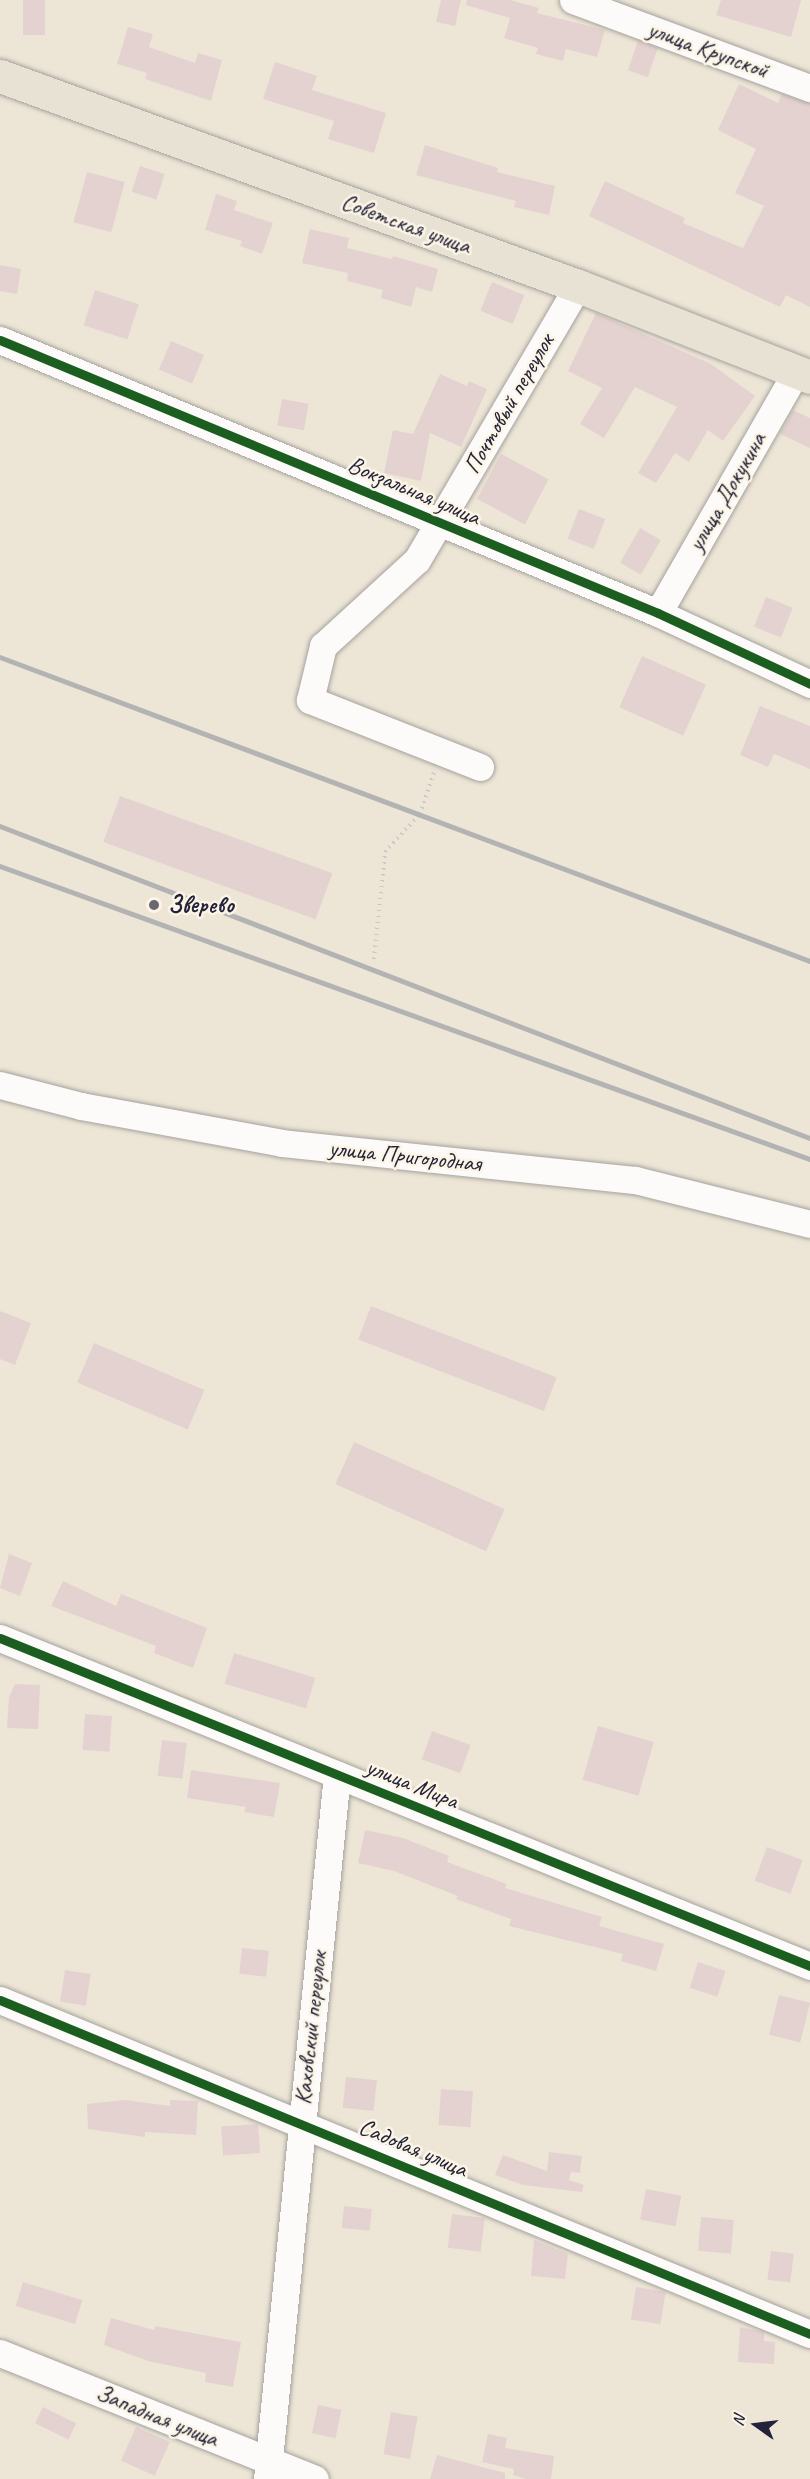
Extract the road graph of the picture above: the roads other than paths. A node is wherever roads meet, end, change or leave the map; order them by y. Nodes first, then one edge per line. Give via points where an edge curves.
1 (573, 0) edge
2 (0, 76) edge
3 (810, 88) edge
4 (578, 286) junction
5 (0, 340) edge
6 (803, 374) edge
7 (440, 522) junction
8 (658, 613) junction
9 (810, 684) edge
10 (480, 767) dead end
11 (0, 1085) edge
12 (810, 1224) edge
13 (0, 1638) edge
14 (336, 1774) junction
15 (810, 1966) edge
16 (0, 2000) edge
17 (302, 2123) junction
18 (810, 2334) edge
19 (0, 2353) edge
20 (268, 2470) edge
21 (315, 2479) edge

1 - 3 street, улица Крупской
2 - 4 main road, Советская улица
4 - 6 main road, Советская улица
4 - 7 street, Почтовый переулок
5 - 7 street, Вокзальная улица
6 - 8 street, улица Докукина
7 - 8 street, Вокзальная улица
7 - 10 street, Почтовый переулок via 417,560 323,646 310,700
8 - 9 street, Вокзальная улица
11 - 12 street, улица Пригородная via 81,1106 282,1143 635,1180
13 - 14 street, улица Мира
14 - 15 street, улица Мира
14 - 17 street, Каховский переулок
16 - 17 street, Садовая улица
17 - 18 street, Садовая улица
17 - 20 street, Каховский переулок
19 - 20 street, Западная улица
20 - 21 street, Западная улица

